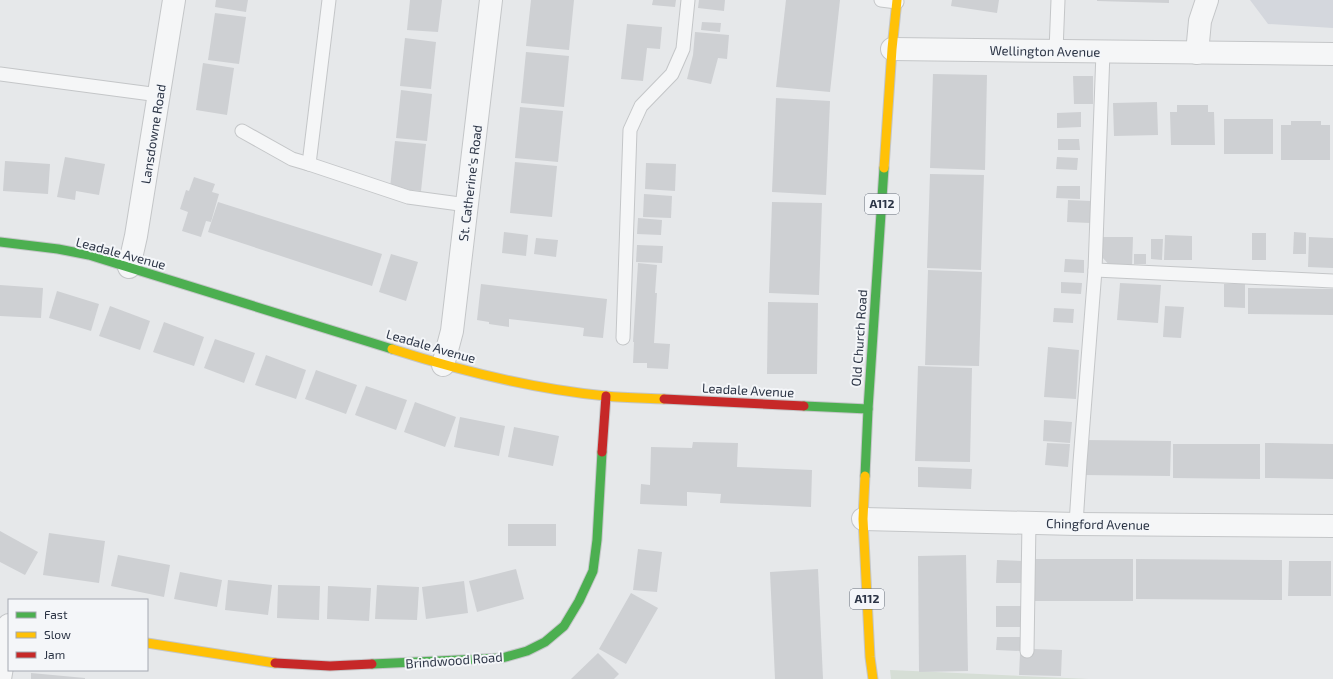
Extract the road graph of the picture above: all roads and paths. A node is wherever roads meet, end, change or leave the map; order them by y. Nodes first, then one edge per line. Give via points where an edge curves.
1 (174, 0) edge
2 (329, 0) edge
3 (492, 0) edge
4 (688, 0) edge
5 (881, 0) edge
6 (1058, 0) edge
7 (1207, 0) edge
8 (897, 1) edge
9 (892, 49) junction
10 (1056, 51) junction
11 (1103, 52) junction
12 (1197, 53) junction
13 (1333, 54) edge
14 (0, 74) edge
15 (159, 95) junction
16 (242, 131) dead end
17 (310, 164) junction
18 (467, 205) junction
19 (0, 242) edge
20 (129, 267) junction
21 (1095, 270) junction
22 (1333, 282) edge
23 (623, 338) dead end
24 (443, 365) junction
25 (606, 396) junction
26 (868, 409) junction
27 (863, 520) junction
28 (1029, 522) junction
29 (1076, 524) junction
30 (1333, 526) edge
31 (8, 631) edge
32 (148, 643) edge
33 (1027, 651) dead end
34 (330, 672) edge
35 (0, 679) edge
36 (873, 679) edge

1 - 15 street, Lansdowne Road
2 - 17 lane
3 - 18 street, St. Catherine's Road
4 - 23 lane via 683,49 672,74 641,106 630,130
5 - 8 lane
6 - 10 lane
7 - 12 street via 1200,21
8 - 9 street, Old Church Road / A112
9 - 10 street, Wellington Avenue
9 - 26 street, Old Church Road / A112
10 - 11 street, Wellington Avenue
11 - 12 street, Wellington Avenue
11 - 21 lane
12 - 13 street, Wellington Avenue
14 - 15 lane
15 - 20 street, Lansdowne Road
16 - 17 lane via 292,159
17 - 18 lane via 408,197
18 - 24 street, St. Catherine's Road via 452,331
19 - 20 street, Leadale Avenue via 89,255
20 - 24 street, Leadale Avenue
21 - 22 lane
21 - 29 lane
24 - 25 street, Leadale Avenue via 538,386
25 - 26 street, Leadale Avenue
25 - 34 street, Brindwood Road via 593,571 564,626 546,642 502,658
26 - 27 street, Old Church Road / A112
27 - 28 street, Chingford Avenue
27 - 36 street, Old Church Road / A112
28 - 29 street, Chingford Avenue
28 - 33 lane
29 - 30 street, Chingford Avenue
31 - 35 street
32 - 34 street, Brindwood Road

